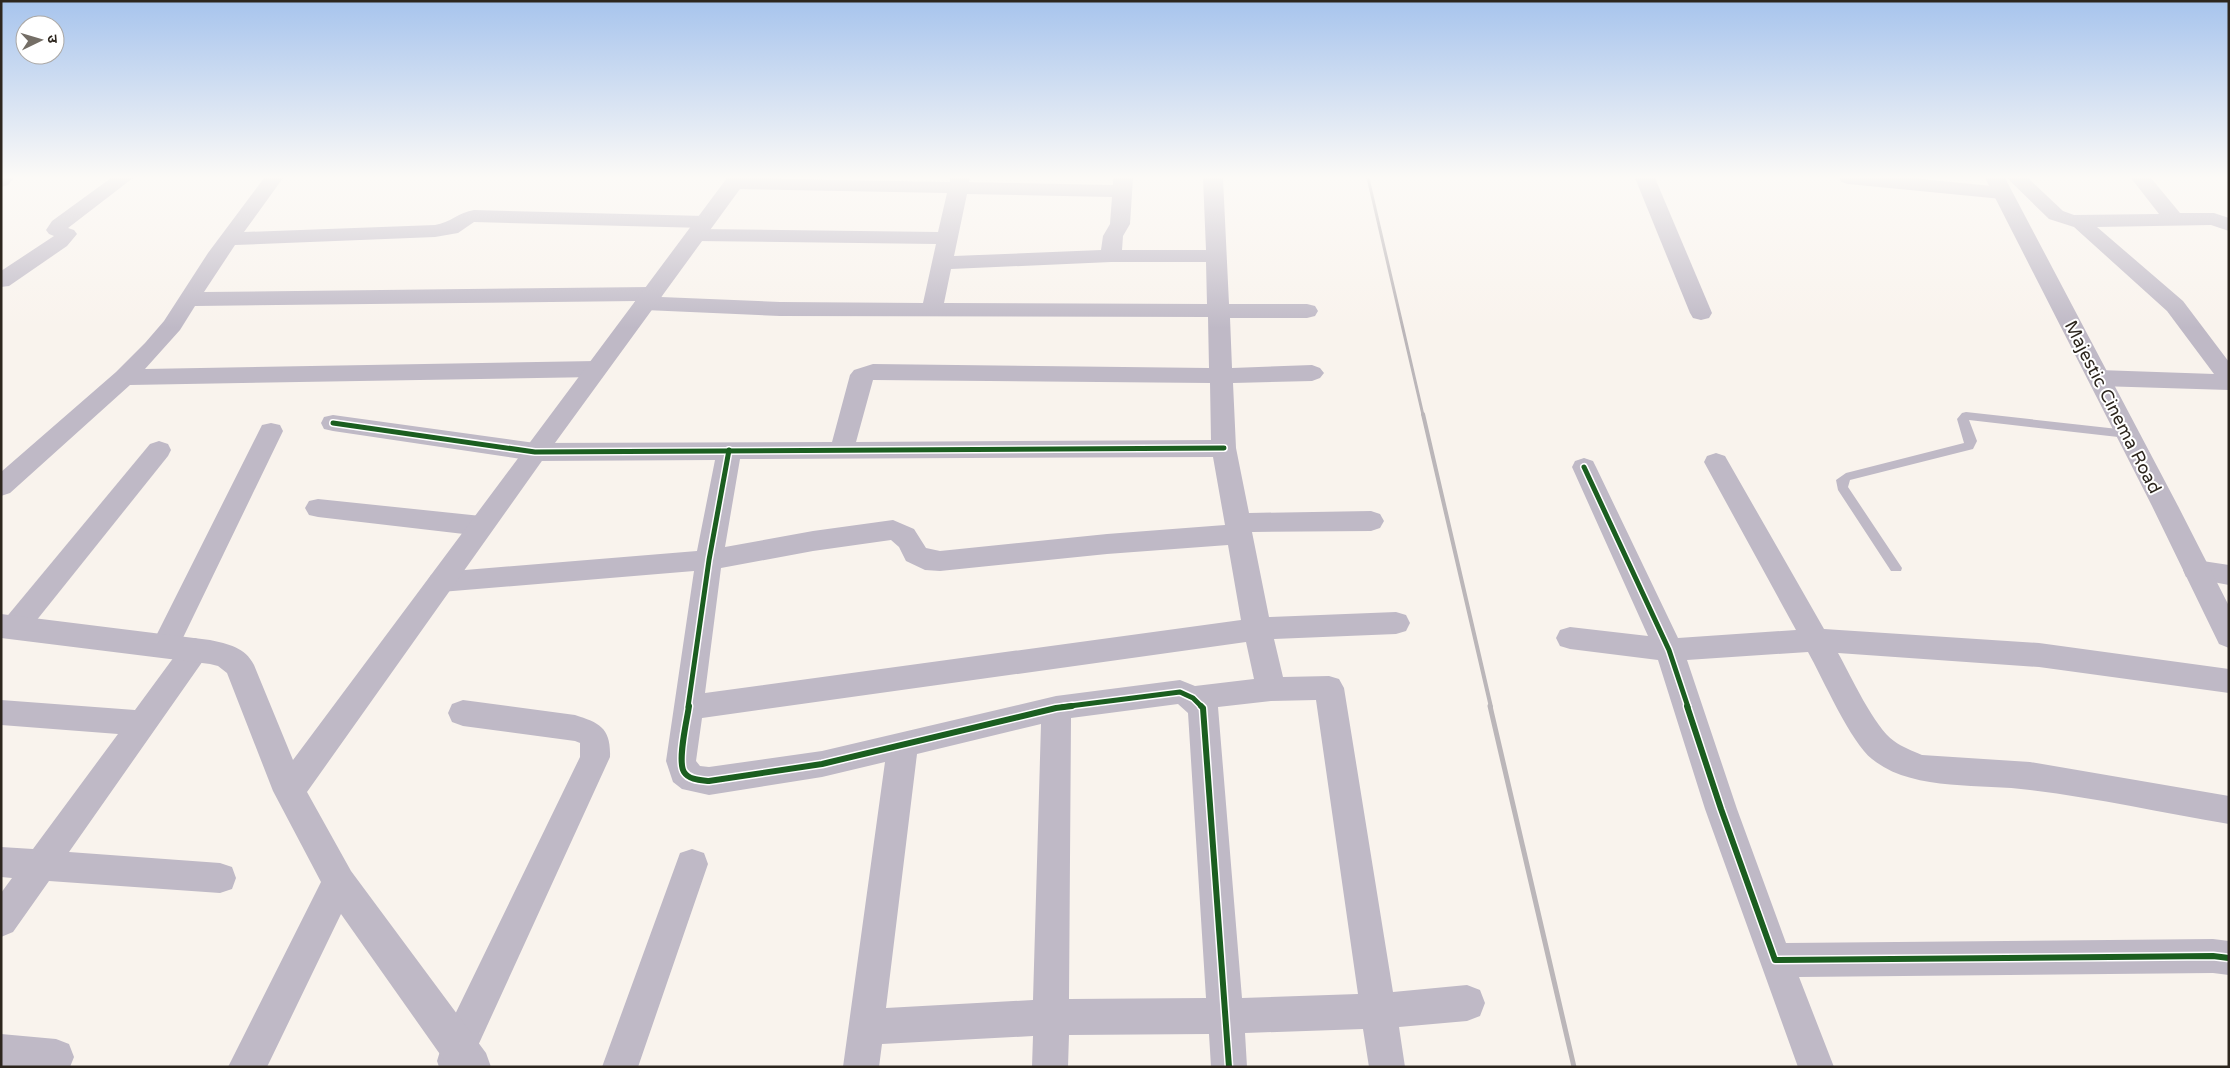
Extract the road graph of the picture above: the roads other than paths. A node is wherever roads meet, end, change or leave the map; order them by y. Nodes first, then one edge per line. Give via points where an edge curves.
1 (57, 228) edge
2 (236, 228) edge
3 (453, 228) edge
4 (680, 228) edge
5 (949, 228) edge
6 (1118, 228) edge
7 (1215, 228) edge
8 (1666, 228) edge
9 (2026, 228) edge
10 (2087, 228) edge
11 (700, 229) junction
12 (947, 238) junction
13 (228, 239) junction
14 (1111, 256) junction
15 (1217, 256) junction
16 (942, 263) junction
17 (1, 281) edge
18 (189, 299) junction
19 (649, 299) junction
20 (932, 310) junction
21 (1307, 311) dead end
22 (1218, 312) junction
23 (1701, 313) dead end
24 (596, 369) junction
25 (1312, 373) dead end
26 (1220, 376) junction
27 (124, 377) junction
28 (2099, 378) junction
29 (2229, 378) edge
30 (2229, 382) edge
31 (333, 423) dead end
32 (271, 431) dead end
33 (2127, 434) junction
34 (1224, 448) junction
35 (159, 450) dead end
36 (729, 450) junction
37 (842, 450) junction
38 (535, 452) junction
39 (1716, 462) dead end
40 (1584, 467) dead end
41 (1, 487) edge
42 (318, 508) dead end
43 (1371, 521) dead end
44 (481, 526) junction
45 (1239, 529) junction
46 (709, 560) junction
47 (1896, 568) dead end
48 (2196, 570) junction
49 (2229, 575) edge
50 (441, 582) junction
51 (1396, 623) dead end
52 (7, 627) edge
53 (1257, 629) junction
54 (2229, 636) edge
55 (1570, 638) dead end
56 (1816, 640) junction
57 (180, 648) junction
58 (1669, 650) junction
59 (2229, 681) edge
60 (1271, 689) junction
61 (1193, 698) junction
62 (688, 708) junction
63 (1056, 708) junction
64 (1, 712) edge
65 (464, 713) dead end
66 (143, 723) junction
67 (903, 745) junction
68 (289, 791) junction
69 (2229, 810) edge
70 (1, 862) edge
71 (692, 864) dead end
72 (42, 865) junction
73 (220, 878) dead end
74 (339, 882) junction
75 (1, 921) edge
76 (2229, 958) edge
77 (1775, 960) junction
78 (1467, 1003) dead end
79 (1378, 1011) junction
80 (1225, 1016) junction
81 (1051, 1017) junction
82 (865, 1027) junction
83 (1, 1052) edge
84 (56, 1057) dead end
85 (461, 1060) edge
86 (247, 1067) edge
87 (620, 1067) edge
88 (860, 1067) edge
89 (1050, 1067) edge
90 (1230, 1067) edge
91 (1387, 1067) edge
92 (1816, 1067) edge

1 - 17 street via 56,230 67,234 65,238
2 - 13 street
3 - 13 street via 435,232
4 - 11 street
5 - 12 street
6 - 14 street via 1113,236
7 - 15 street
8 - 23 street
9 - 28 street, Majestic Cinema Road
10 - 29 street via 2175,306
11 - 12 street
11 - 19 street
12 - 16 street
13 - 18 street
14 - 15 street
14 - 16 street
15 - 22 street
16 - 20 street
18 - 19 street
18 - 27 street via 172,325
19 - 20 street via 780,309
19 - 24 street
20 - 22 street
21 - 22 street
22 - 26 street
24 - 27 street
24 - 38 street
25 - 26 street
26 - 34 street
26 - 37 street via 867,373 860,380
27 - 41 street
28 - 30 street
28 - 33 street, Majestic Cinema Road
31 - 38 street
32 - 57 street
33 - 47 lane via 1966,416 1963,419 1971,441 1968,446 1846,477 1842,480 1842,487
33 - 48 street, Majestic Cinema Road
34 - 37 street
34 - 45 street
35 - 52 street
36 - 37 street
36 - 38 street
36 - 46 street
38 - 44 street
39 - 56 street
40 - 58 street
42 - 44 street
43 - 45 street
44 - 50 street
45 - 46 street via 940,562 925,560 915,554 910,540 893,530
45 - 53 street
46 - 50 street
46 - 62 street
48 - 49 street
48 - 54 street, Majestic Cinema Road
50 - 68 street
51 - 53 street
52 - 57 street
53 - 60 street
53 - 62 street
55 - 58 street
56 - 58 street
56 - 59 street via 2039,655
56 - 69 street via 1866,732 1882,750 1904,762 1922,768 2030,776
57 - 66 street
57 - 68 street via 227,656 239,665
58 - 77 street
60 - 61 street
60 - 79 street via 1329,688
61 - 63 street via 1180,692
61 - 80 street via 1203,708
62 - 67 street via 681,761 684,772 693,779 709,782 822,764
63 - 67 street
63 - 81 street
64 - 66 street
65 - 85 street via 575,728 590,732 596,741 595,757
66 - 72 street
67 - 82 street
68 - 74 street
70 - 72 street
71 - 87 street
72 - 73 street
72 - 75 street
74 - 85 street
74 - 86 street
76 - 77 street
77 - 92 street
78 - 79 street
79 - 80 street
79 - 91 street
80 - 81 street
80 - 90 street
81 - 82 street
81 - 89 street
82 - 88 street
83 - 84 street

